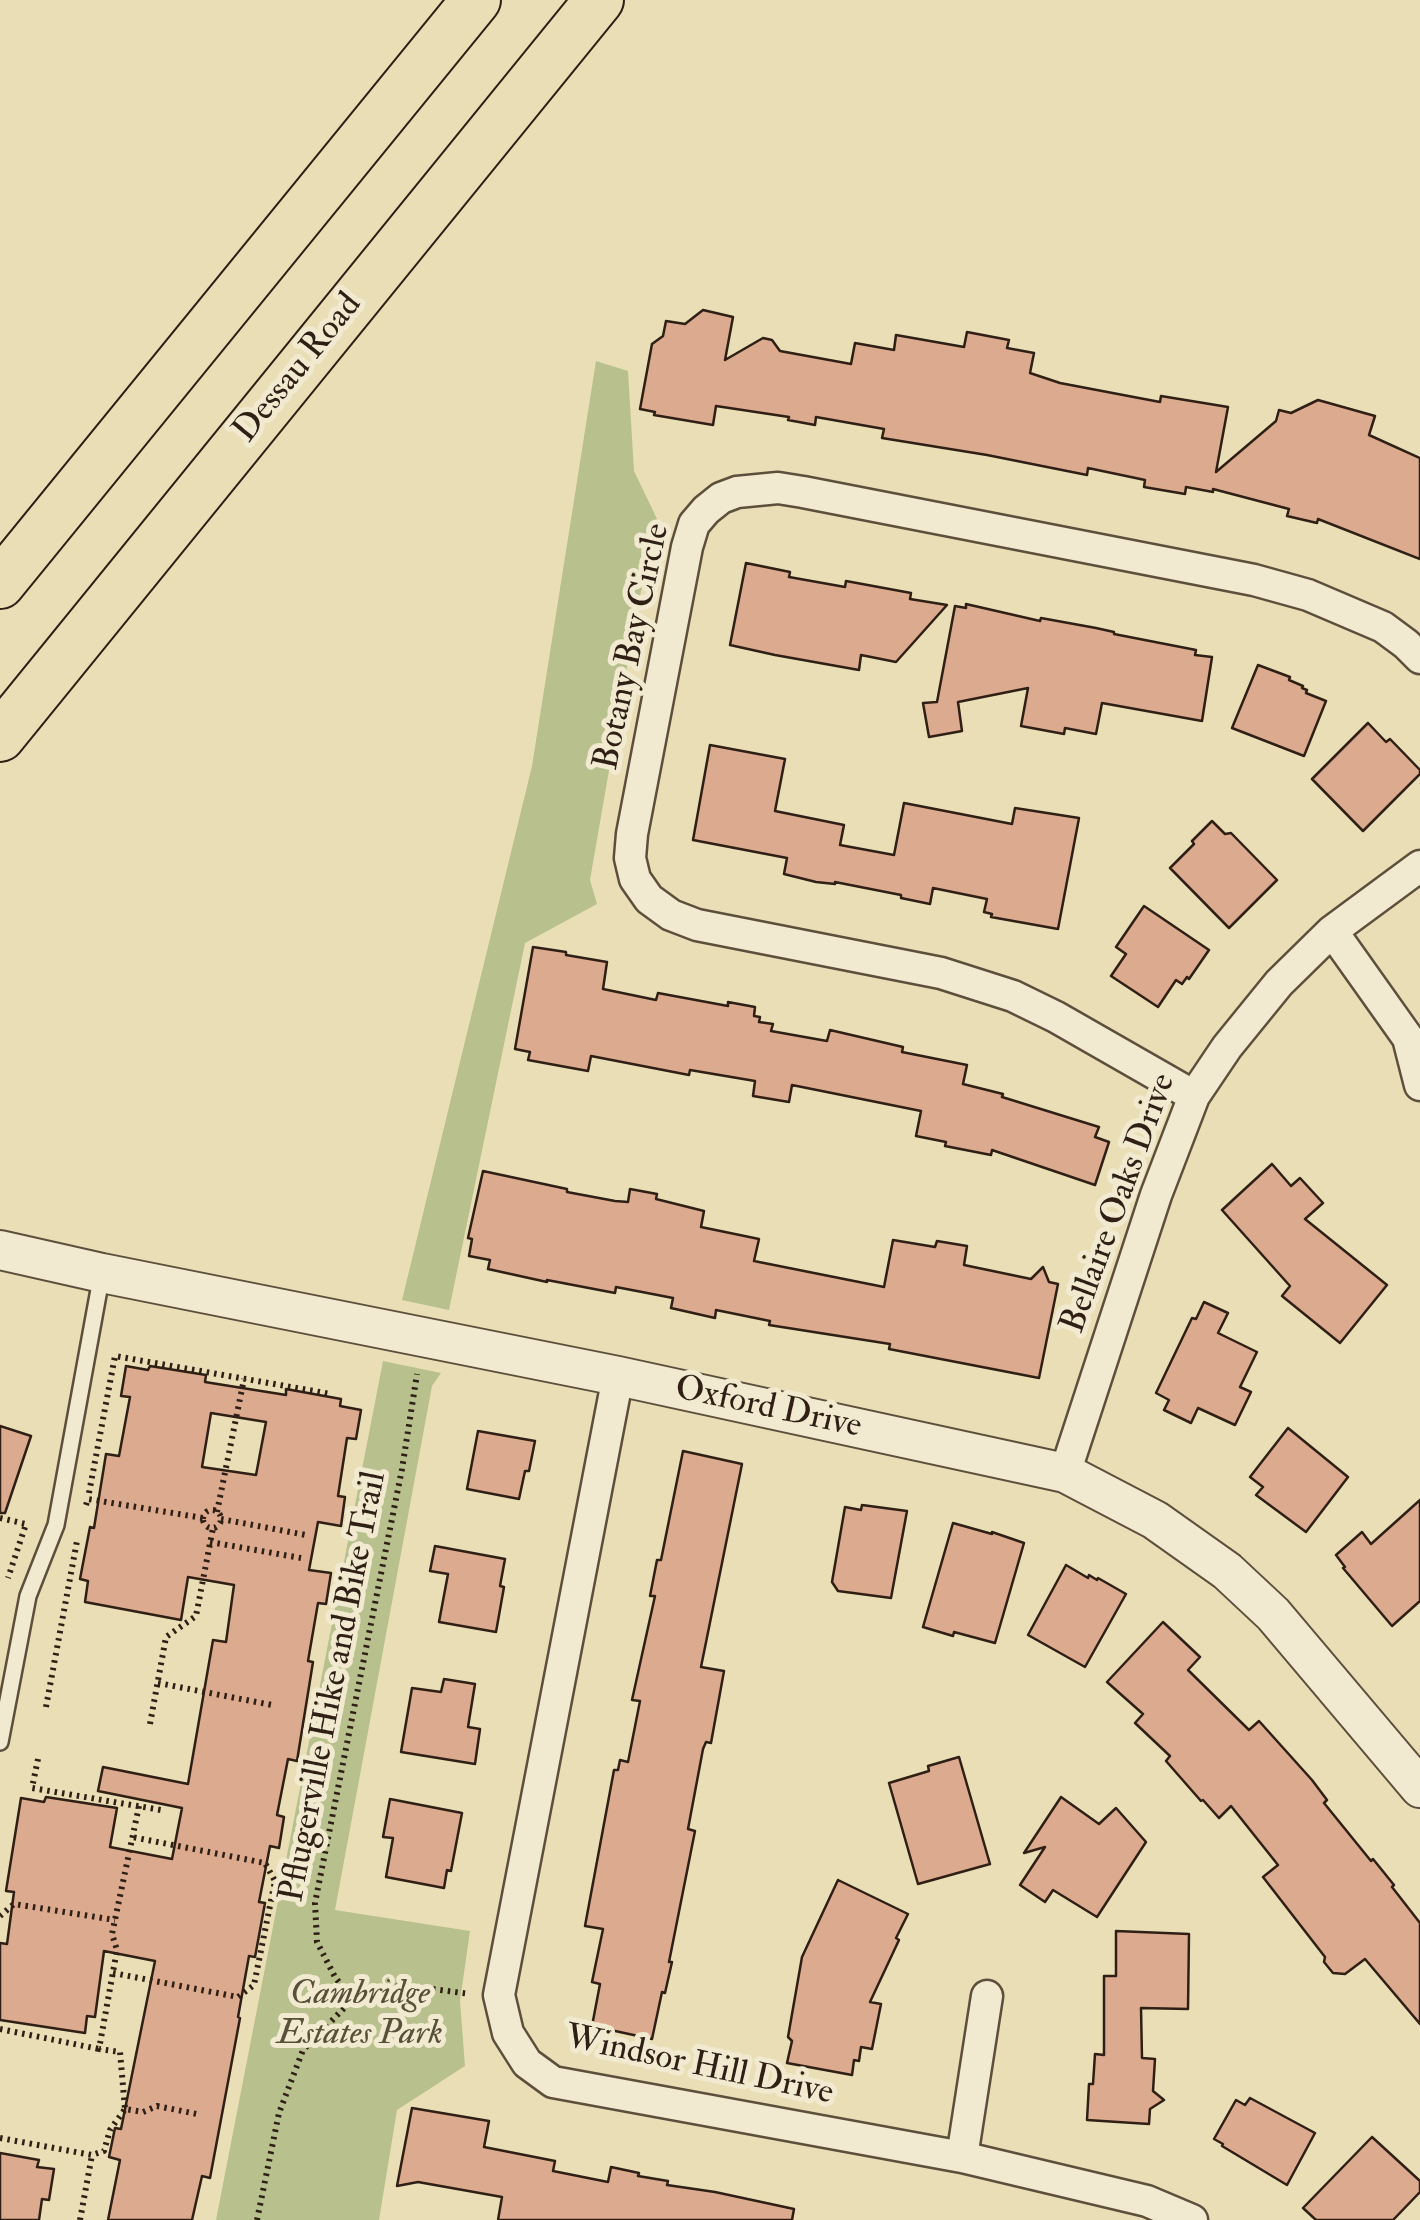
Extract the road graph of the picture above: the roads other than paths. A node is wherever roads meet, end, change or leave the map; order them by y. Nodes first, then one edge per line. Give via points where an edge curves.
1 (476, 0) edge
2 (599, 0) edge
3 (0, 584) edge
4 (1420, 658) edge
5 (0, 737) edge
6 (1420, 866) edge
7 (1332, 930) junction
8 (1420, 1086) edge
9 (1194, 1096) junction
10 (0, 1250) edge
11 (102, 1273) junction
12 (618, 1376) junction
13 (1065, 1473) junction
14 (0, 1742) edge
15 (1420, 1788) edge
16 (987, 1996) dead end
17 (962, 2157) junction
18 (1192, 2220) edge

1 - 3 main road
2 - 5 main road, Dessau Road
4 - 9 street, Botany Bay Circle via 1383,627 1254,580 803,492 737,492 694,524 632,834 635,879 649,898 697,925 941,973 1013,996
6 - 7 street, Bellaire Oaks Drive
7 - 8 street via 1408,1038
7 - 9 street, Bellaire Oaks Drive via 1279,983
9 - 13 street, Bellaire Oaks Drive
10 - 11 street, Oxford Drive
11 - 12 street, Oxford Drive
11 - 14 lane via 56,1525 28,1596
12 - 13 street, Oxford Drive
12 - 17 street, Windsor Hill Drive via 499,1996 508,2034 553,2082
13 - 15 street, Oxford Drive via 1156,1520 1226,1571 1274,1614
16 - 17 street
17 - 18 street, Windsor Hill Drive via 1147,2201

